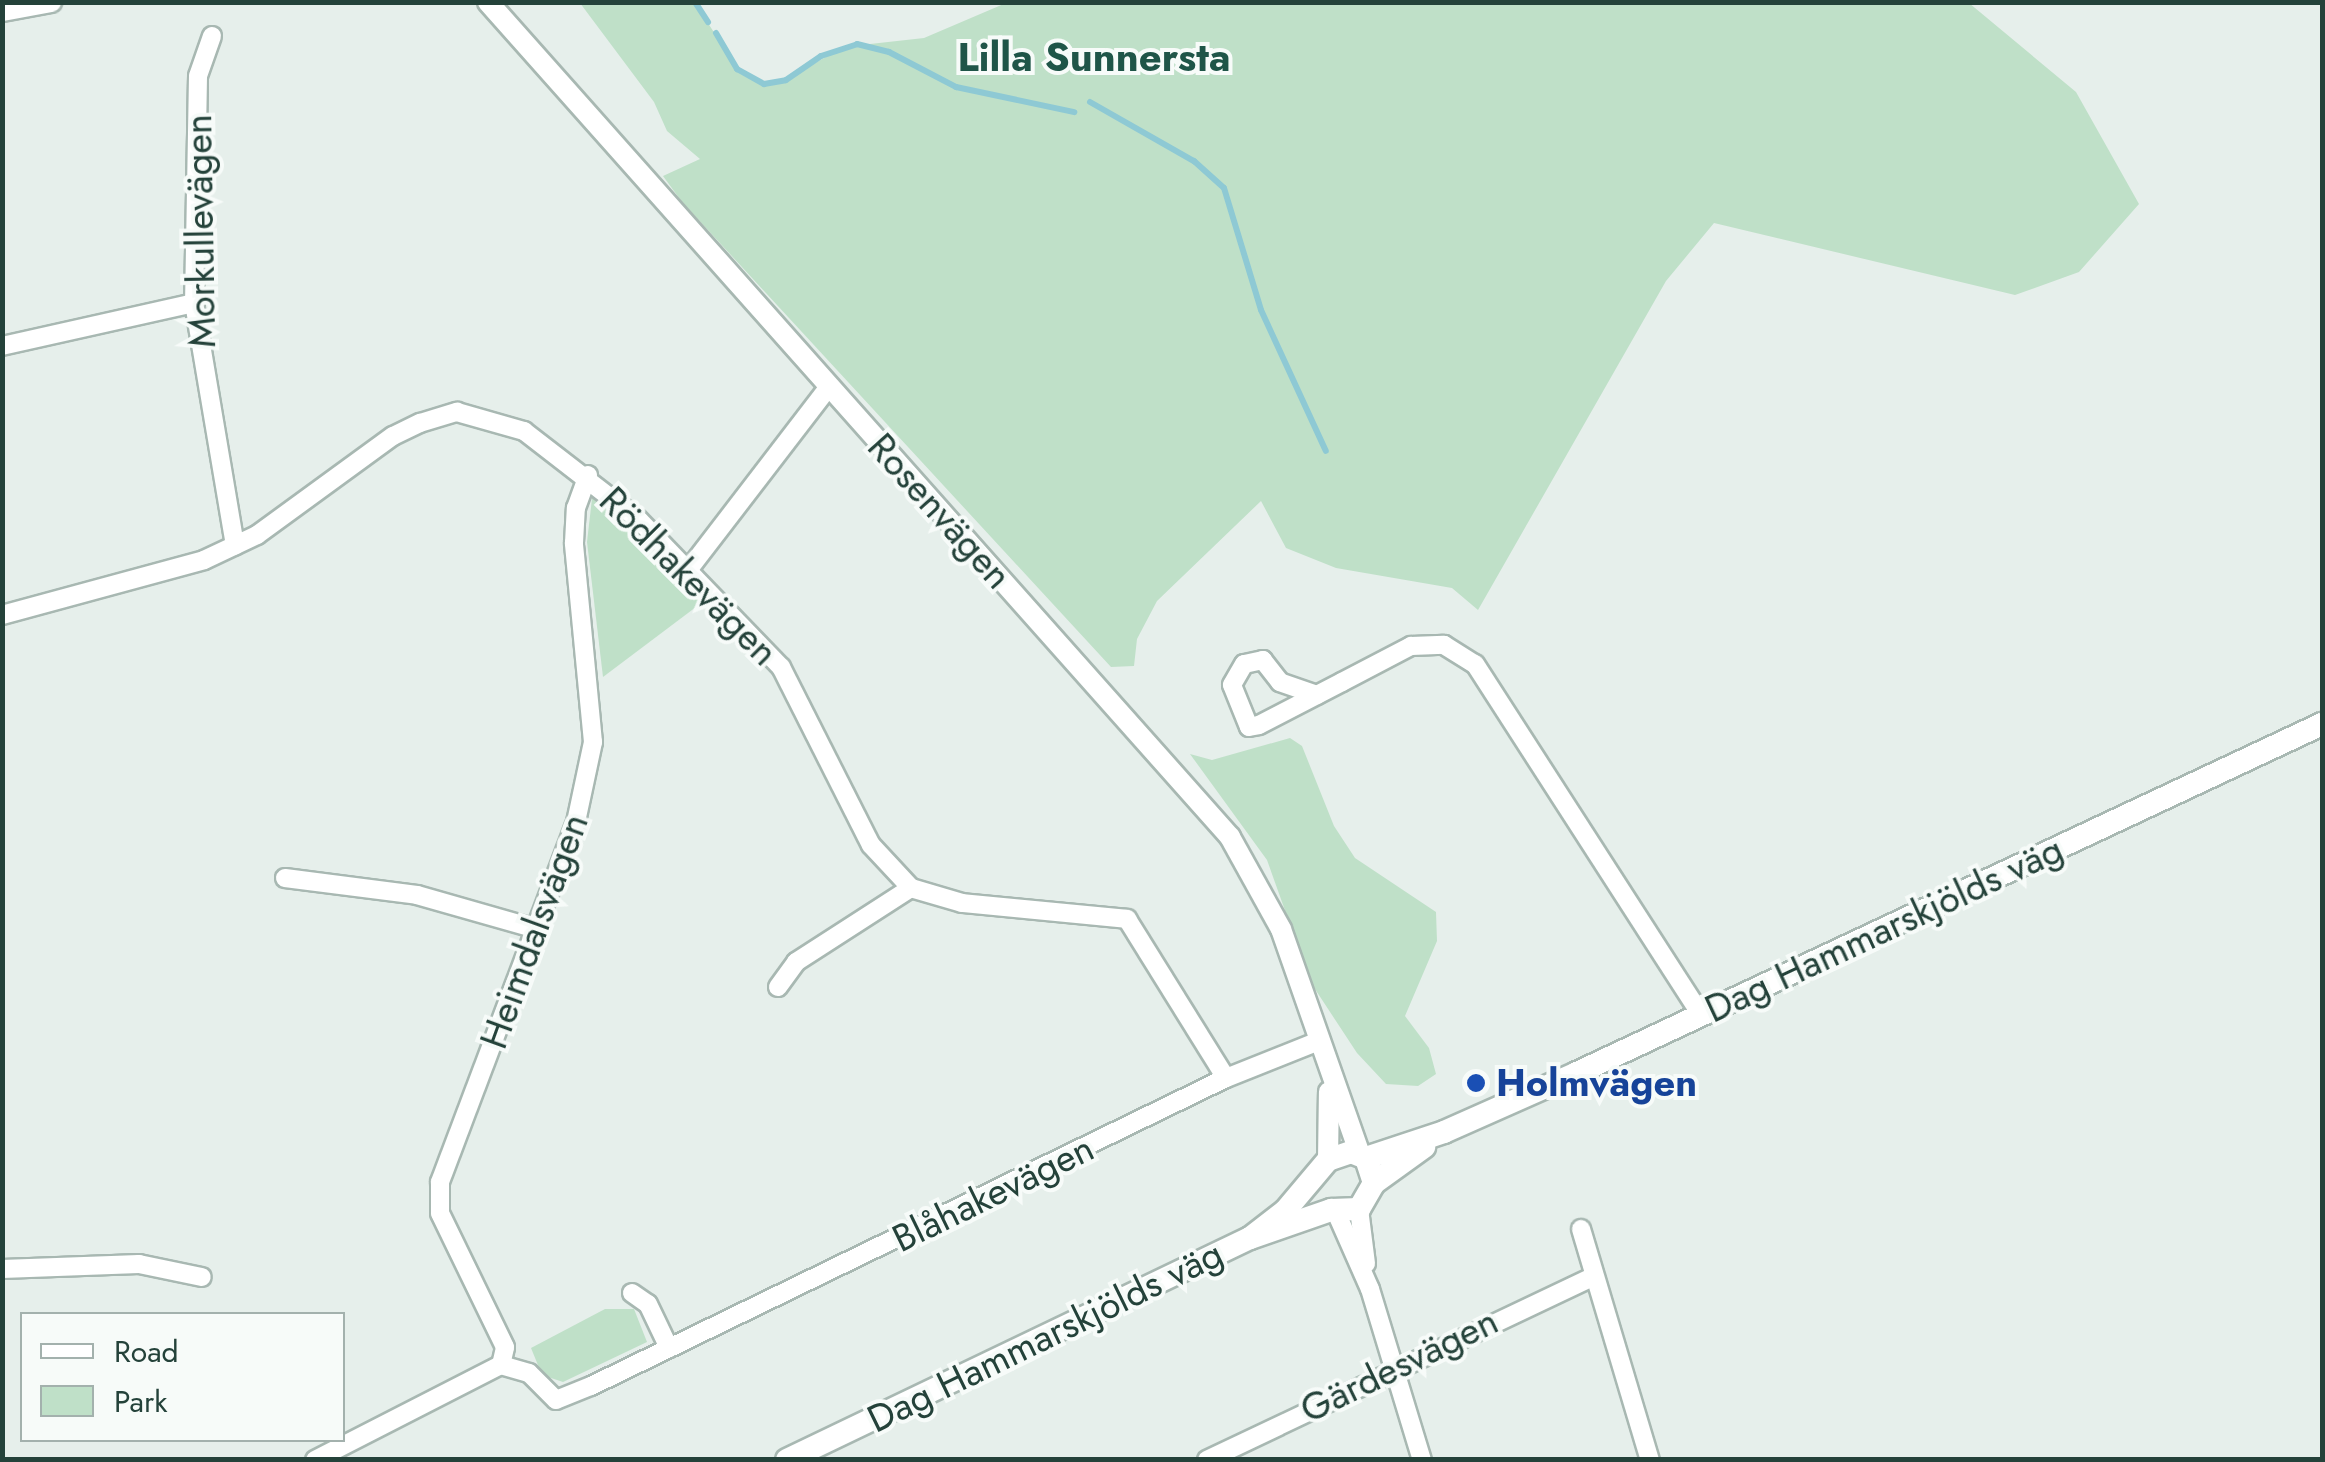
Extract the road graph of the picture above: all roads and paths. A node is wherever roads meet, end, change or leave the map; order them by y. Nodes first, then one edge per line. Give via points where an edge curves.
1 (51, 2) edge
2 (488, 2) edge
3 (2, 11) edge
4 (212, 36) dead end
5 (194, 303) junction
6 (2, 346) edge
7 (828, 388) junction
8 (588, 475) junction
9 (235, 546) junction
10 (690, 568) junction
11 (2, 615) edge
12 (1317, 695) junction
13 (2322, 724) edge
14 (284, 878) dead end
15 (911, 888) junction
16 (533, 928) junction
17 (778, 988) dead end
18 (1702, 1015) junction
19 (1322, 1050) junction
20 (1226, 1078) junction
21 (1444, 1132) junction
22 (1363, 1156) junction
23 (1323, 1169) junction
24 (1374, 1183) junction
25 (1342, 1210) junction
26 (1581, 1229) dead end
27 (1250, 1238) junction
28 (2, 1269) edge
29 (1593, 1277) junction
30 (202, 1278) dead end
31 (632, 1293) dead end
32 (669, 1348) junction
33 (501, 1364) junction
34 (1395, 1372) junction
35 (1211, 1459) edge
36 (315, 1460) edge
37 (786, 1460) edge
38 (1422, 1460) edge
39 (1650, 1460) edge

1 - 3 street
2 - 7 street, Rosenvägen
4 - 5 street, Morkullevägen via 198,76
5 - 6 street
5 - 9 street, Morkullevägen
7 - 10 street
7 - 19 street, Rosenvägen via 1230,837 1267,897
8 - 9 street, Rödhakevägen via 524,432 457,412 393,436
8 - 10 street, Rödhakevägen
8 - 16 street, Heimdalsvägen via 574,542 593,742 576,822
9 - 11 street, Rödhakevägen
10 - 15 street, Rödhakevägen via 780,666 871,845
12 - 12 street via 1280,682 1263,660 1244,664 1232,685 1249,727
12 - 18 street via 1430,642 1475,664
13 - 18 main road, Dag Hammarskjölds väg
14 - 16 street via 417,896
15 - 17 street via 796,962
15 - 20 street via 962,903 1128,920
16 - 33 street, Heimdalsvägen via 438,1196 448,1232 506,1347
18 - 21 main road, Dag Hammarskjölds väg
19 - 20 street, Blåhakevägen
19 - 22 street, Rosenvägen
19 - 23 street, Rosenvägen via 1333,1122
20 - 32 street, Blåhakevägen
21 - 22 main road, Dag Hammarskjölds väg
21 - 24 main road, Dag Hammarskjölds väg
22 - 23 main road, Dag Hammarskjölds väg
22 - 24 main road
23 - 25 main road via 1319,1194
23 - 27 main road, Dag Hammarskjölds väg
24 - 25 main road, Dag Hammarskjölds väg
25 - 27 main road, Dag Hammarskjölds väg
25 - 34 street
26 - 29 street
27 - 37 main road, Dag Hammarskjölds väg
28 - 30 street via 139,1264
29 - 34 street, Gärdesvägen
29 - 39 street
31 - 32 street via 648,1304
32 - 33 street, Blåhakevägen via 556,1400 529,1373
33 - 36 street
34 - 35 street, Gärdesvägen
34 - 38 street

